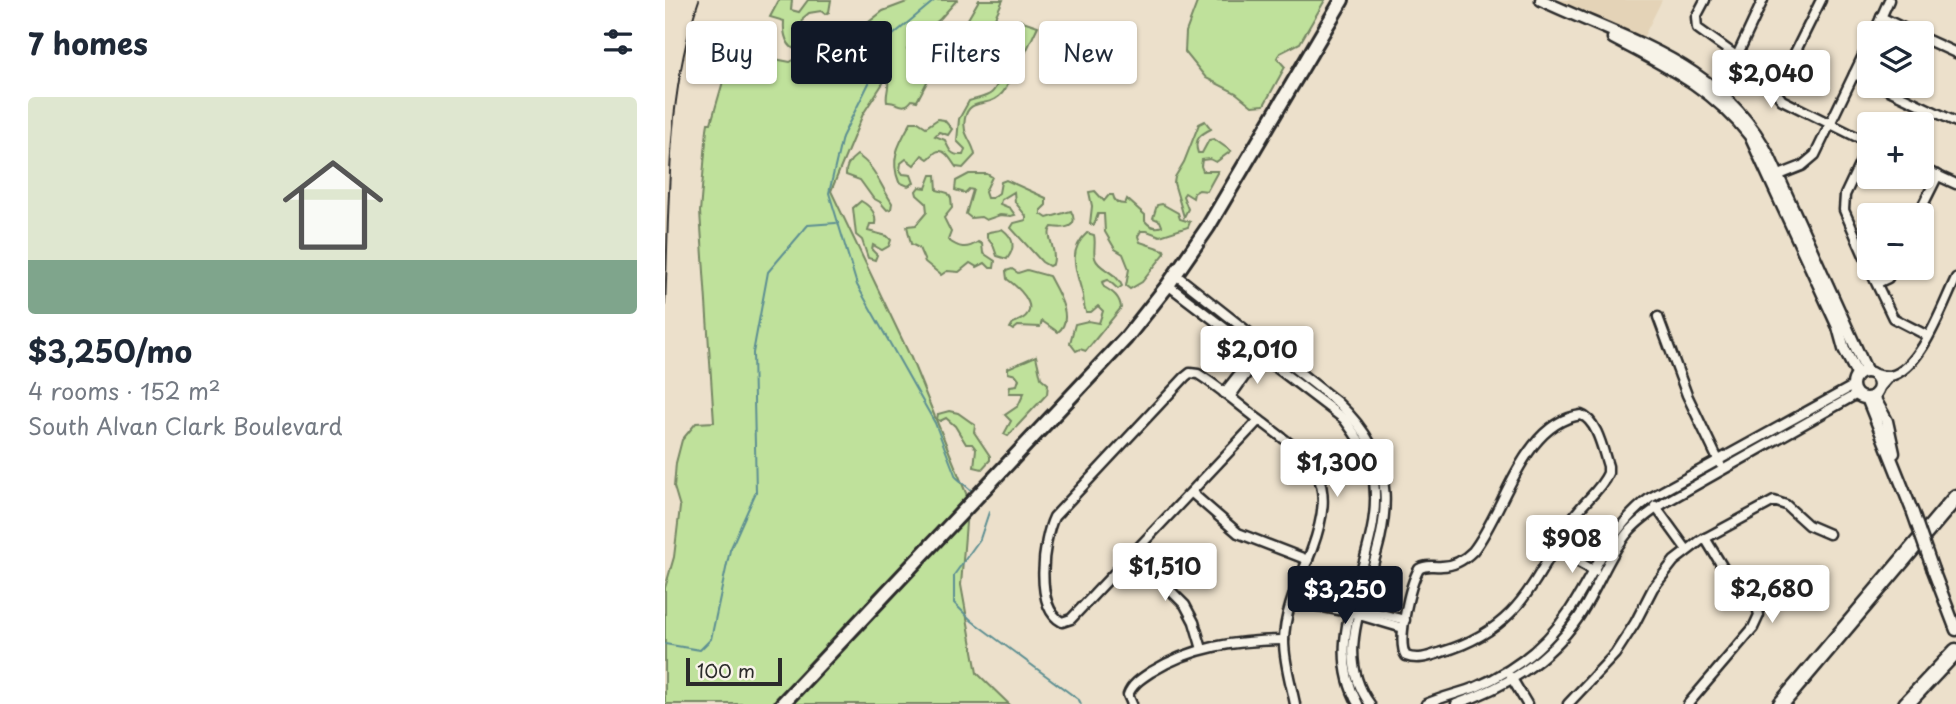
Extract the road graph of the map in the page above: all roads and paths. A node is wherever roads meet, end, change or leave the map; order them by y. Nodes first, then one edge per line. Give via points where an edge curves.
1 (1342, 0) edge
2 (1541, 0) edge
3 (1705, 0) edge
4 (1763, 0) edge
5 (1821, 0) edge
6 (1889, 0) edge
7 (1881, 17) junction
8 (1879, 21) edge
9 (1889, 21) edge
10 (1934, 43) edge
11 (1956, 53) edge
12 (1736, 58) junction
13 (1857, 68) edge
14 (1854, 74) junction
15 (1857, 75) edge
16 (1776, 91) junction
17 (1905, 98) edge
18 (1956, 122) edge
19 (1831, 124) junction
20 (1857, 138) edge
21 (1857, 170) edge
22 (1934, 173) edge
23 (1938, 175) junction
24 (1774, 176) junction
25 (1956, 184) edge
26 (1924, 203) edge
27 (1857, 240) edge
28 (1956, 278) edge
29 (1172, 280) junction
30 (1876, 280) edge
31 (1884, 280) edge
32 (1877, 283) junction
33 (1658, 317) dead end
34 (1928, 336) junction
35 (1267, 346) junction
36 (1259, 356) junction
37 (1866, 374) junction
38 (1890, 376) junction
39 (1866, 392) junction
40 (1227, 395) junction
41 (1259, 420) junction
42 (1718, 460) junction
43 (1723, 470) junction
44 (1192, 493) junction
45 (1956, 497) edge
46 (1650, 498) junction
47 (1657, 508) junction
48 (1829, 534) dead end
49 (1705, 538) junction
50 (1555, 549) junction
51 (1687, 550) junction
52 (1134, 554) junction
53 (1308, 560) junction
54 (1592, 570) junction
55 (1602, 575) junction
56 (1295, 596) junction
57 (1350, 609) junction
58 (1360, 612) junction
59 (1404, 624) junction
60 (1956, 630) edge
61 (1284, 640) junction
62 (1202, 649) junction
63 (1956, 651) edge
64 (1510, 675) junction
65 (782, 704) edge
66 (1132, 704) edge
67 (1295, 704) edge
68 (1358, 704) edge
69 (1370, 704) edge
70 (1426, 704) edge
71 (1456, 704) edge
72 (1527, 704) edge
73 (1568, 704) edge
74 (1688, 704) edge
75 (1781, 704) edge
76 (1906, 704) edge

1 - 29 main road
2 - 24 street via 1682,64 1718,89 1751,125
3 - 12 street via 1696,17 1697,28
4 - 12 street
5 - 16 street
6 - 7 street
7 - 8 street
7 - 9 street
10 - 11 street
12 - 16 street
13 - 14 street
14 - 15 street
14 - 19 street
16 - 19 street via 1782,100
17 - 18 street
19 - 20 street
19 - 24 street via 1808,162
21 - 27 street via 1845,195 1844,210
22 - 23 street
23 - 25 street
23 - 26 street
24 - 37 street
28 - 34 street
29 - 35 street
29 - 36 street
29 - 65 main road via 1102,363
30 - 32 street
31 - 32 street
32 - 34 street via 1893,318
33 - 42 street
34 - 38 street via 1911,364
35 - 36 street
35 - 58 street via 1353,417 1380,462 1385,521
36 - 40 street
36 - 57 street via 1344,419 1359,438 1372,471 1373,522
37 - 38 street
37 - 39 street
37 - 39 street via 1878,381
38 - 39 street
39 - 42 street
39 - 43 street
39 - 60 street, bridge
40 - 41 street
40 - 52 street via 1192,372 1054,517 1047,541 1044,591 1052,616 1065,622
41 - 44 street
41 - 53 street via 1302,452 1320,483 1322,518
42 - 43 street
42 - 46 street
43 - 47 street
44 - 52 street
44 - 53 street via 1244,536
45 - 75 highway
46 - 47 street
46 - 54 street via 1627,518
47 - 51 street
47 - 55 street via 1629,531
48 - 49 street via 1774,501
49 - 51 street
49 - 74 street via 1730,579 1758,606 1759,615
50 - 54 street
50 - 59 street via 1531,590 1499,624 1473,640 1418,659 1406,656 1401,645
50 - 59 street via 1573,517 1608,473 1591,423 1584,416 1557,425 1533,446 1469,555 1448,566 1422,567
51 - 73 street via 1660,579 1615,654
52 - 62 street via 1185,605
53 - 56 street
54 - 55 street
54 - 64 street via 1572,608
55 - 64 street via 1570,629 1534,666
56 - 57 street
56 - 61 street
57 - 58 street
57 - 68 street via 1345,664
58 - 59 street
58 - 69 street via 1353,655 1359,687
61 - 62 street
61 - 67 street
62 - 66 street via 1154,670 1133,685 1128,695
63 - 76 highway
64 - 70 street
64 - 71 street via 1487,693
64 - 72 street

